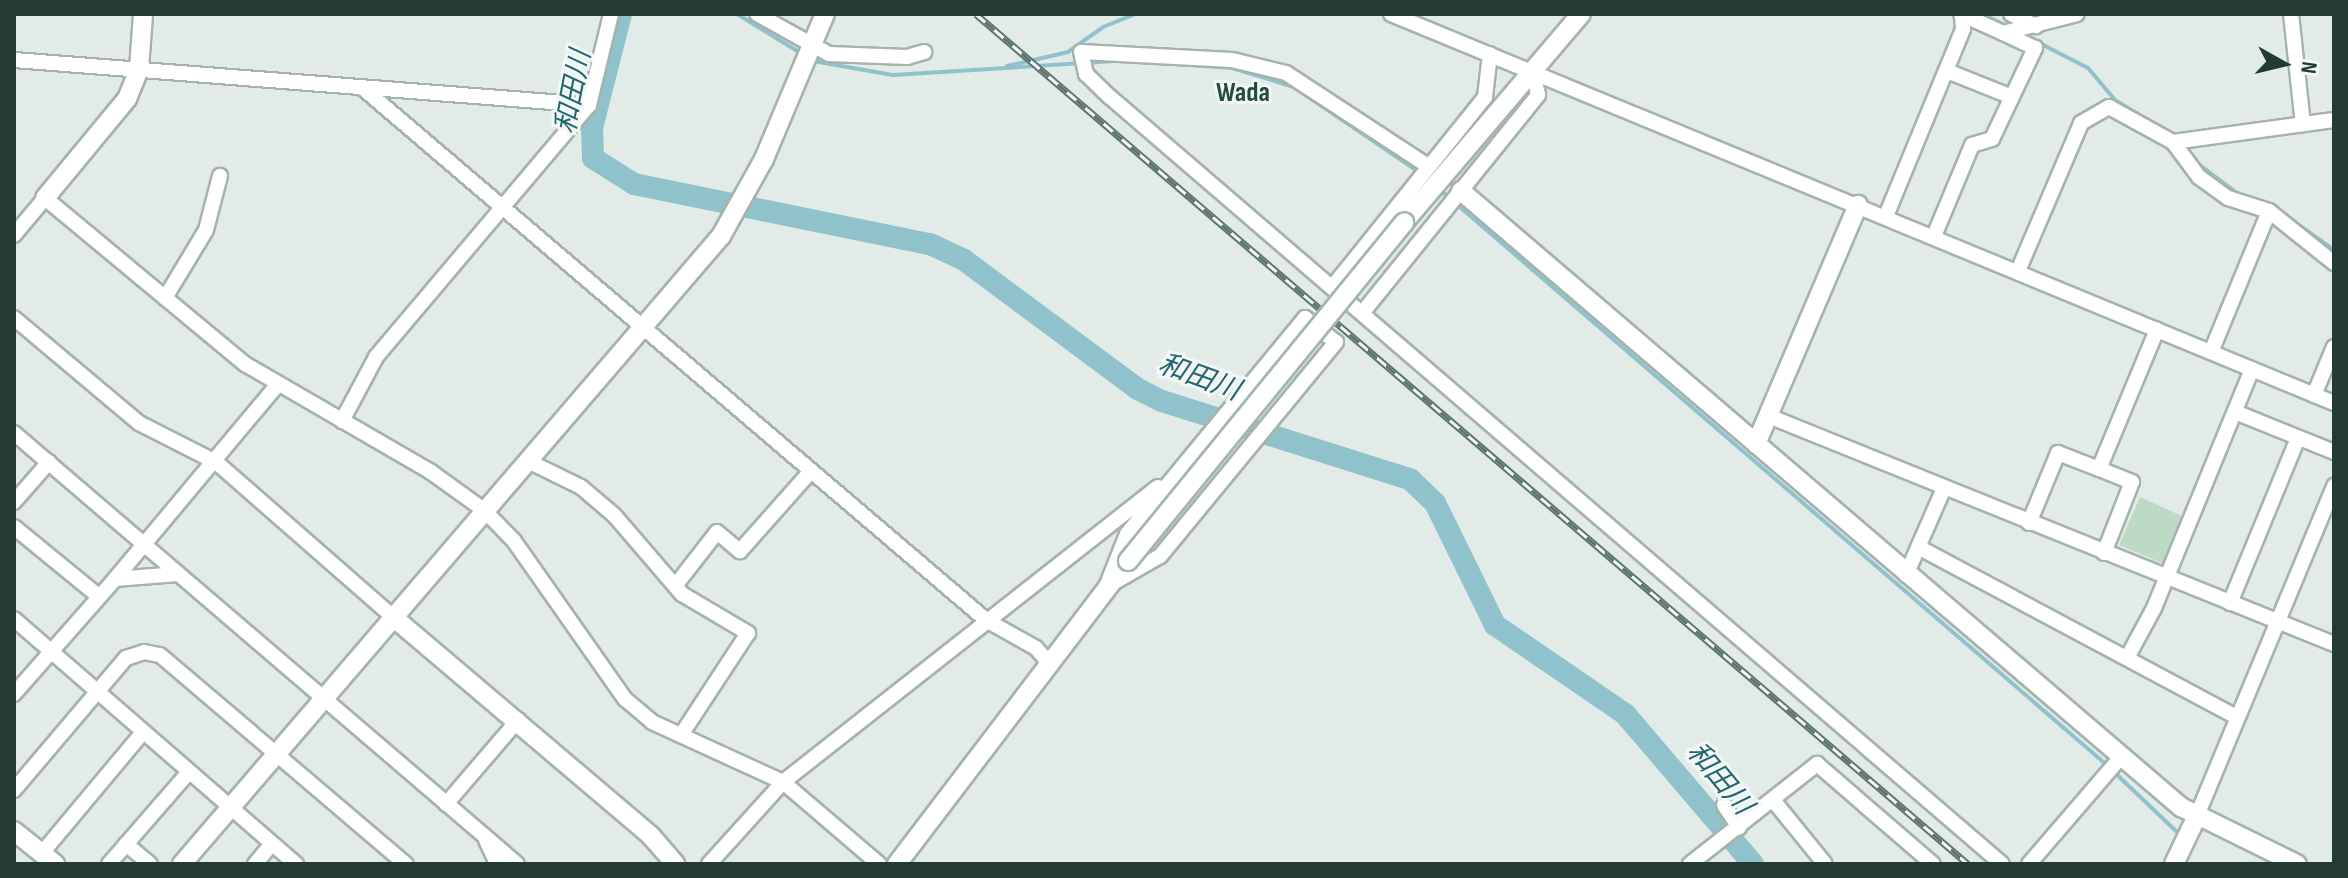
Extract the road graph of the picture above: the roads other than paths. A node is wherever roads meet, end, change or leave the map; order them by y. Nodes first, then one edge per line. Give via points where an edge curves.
1 (143, 14) edge
2 (611, 14) edge
3 (757, 14) edge
4 (825, 14) edge
5 (1391, 14) edge
6 (1581, 14) edge
7 (1962, 14) edge
8 (2011, 14) edge
9 (2077, 14) edge
10 (2291, 14) edge
11 (2019, 30) junction
12 (924, 52) dead end
13 (810, 53) junction
14 (1490, 54) junction
15 (14, 60) edge
16 (139, 69) junction
17 (1533, 71) junction
18 (1947, 71) junction
19 (365, 90) junction
20 (2012, 97) junction
21 (589, 105) junction
22 (2334, 120) edge
23 (2303, 124) junction
24 (2179, 141) junction
25 (1428, 167) junction
26 (220, 176) dead end
27 (1459, 192) junction
28 (45, 198) junction
29 (501, 203) junction
30 (1858, 205) junction
31 (2269, 211) junction
32 (1886, 216) junction
33 (1387, 218) junction
34 (14, 235) edge
35 (1934, 236) junction
36 (1418, 244) junction
37 (2334, 263) edge
38 (2018, 271) junction
39 (1334, 285) junction
40 (165, 298) junction
41 (1363, 312) junction
42 (14, 318) edge
43 (643, 328) junction
44 (2157, 330) junction
45 (2334, 347) edge
46 (2211, 352) junction
47 (2252, 369) junction
48 (278, 384) junction
49 (2314, 395) junction
50 (2334, 403) edge
51 (2235, 412) junction
52 (1771, 417) junction
53 (342, 421) junction
54 (14, 433) edge
55 (2298, 438) junction
56 (1756, 444) junction
57 (2334, 452) edge
58 (528, 461) junction
59 (49, 462) junction
60 (216, 462) junction
61 (2099, 469) junction
62 (811, 471) junction
63 (1177, 471) junction
64 (2334, 486) edge
65 (1944, 488) junction
66 (14, 502) edge
67 (485, 511) junction
68 (2327, 521) edge
69 (2029, 523) junction
70 (14, 527) edge
71 (143, 546) junction
72 (1920, 548) junction
73 (2104, 553) junction
74 (178, 574) junction
75 (1906, 575) junction
76 (2166, 578) junction
77 (115, 579) junction
78 (675, 586) junction
79 (1106, 587) junction
80 (97, 595) junction
81 (2230, 603) junction
82 (393, 617) junction
83 (14, 619) edge
84 (986, 620) junction
85 (2275, 620) junction
86 (2334, 644) edge
87 (52, 649) junction
88 (2127, 658) junction
89 (1048, 662) junction
90 (98, 691) junction
91 (14, 694) edge
92 (325, 699) junction
93 (2237, 717) junction
94 (518, 720) junction
95 (143, 732) junction
96 (681, 735) junction
97 (276, 754) junction
98 (2119, 760) junction
99 (189, 772) junction
100 (783, 782) junction
101 (14, 790) edge
102 (1773, 800) junction
103 (446, 804) junction
104 (1724, 805) dead end
105 (230, 809) junction
106 (2196, 818) junction
107 (1739, 827) junction
108 (14, 831) edge
109 (484, 836) junction
110 (126, 844) junction
111 (272, 844) junction
112 (48, 859) edge
113 (2037, 861) edge
114 (109, 864) edge
115 (150, 864) edge
116 (182, 864) edge
117 (255, 864) edge
118 (296, 864) edge
119 (406, 864) edge
120 (497, 864) edge
121 (517, 864) edge
122 (675, 864) edge
123 (709, 864) edge
124 (879, 864) edge
125 (897, 864) edge
126 (1691, 864) edge
127 (1825, 864) edge
128 (1933, 864) edge
129 (2002, 864) edge
130 (2174, 864) edge
131 (2297, 864) edge

1 - 16 street
2 - 21 street
3 - 13 street
4 - 13 street
5 - 14 street
6 - 17 street
7 - 11 street
7 - 18 street via 1963,29
8 - 11 street
9 - 11 street
10 - 23 street
11 - 20 street via 2035,48
12 - 13 street via 907,57
13 - 43 street via 729,222
14 - 17 street
14 - 25 street via 1485,97
15 - 16 street
16 - 19 street
16 - 28 street via 127,99
17 - 27 street via 1538,95
17 - 30 street
17 - 79 street, bridge
18 - 20 street
18 - 32 street
19 - 21 street
19 - 29 street
20 - 35 street via 1992,139 1972,145
21 - 29 street
22 - 23 street
23 - 24 street
24 - 31 street via 2199,177 2228,198
24 - 38 street via 2109,107 2081,123
25 - 33 street
25 - 39 street via 1286,73 1232,60 1081,52 1086,74
26 - 40 street via 206,230
27 - 36 street
27 - 56 street
28 - 34 street
28 - 40 street
29 - 43 street
29 - 53 street via 376,357
30 - 32 street
30 - 52 street
31 - 37 street
31 - 46 street
32 - 35 street
33 - 36 street
33 - 39 street
35 - 38 street
36 - 41 street
38 - 44 street
39 - 41 street
40 - 48 street via 245,364
41 - 129 street
42 - 60 street via 139,423
43 - 58 street
43 - 62 street
44 - 46 street
44 - 61 street
45 - 49 street
46 - 47 street
47 - 49 street
47 - 51 street
48 - 53 street
48 - 60 street
49 - 50 street
51 - 55 street
51 - 76 street
52 - 56 street
52 - 65 street
53 - 67 street via 431,472
54 - 59 street
55 - 57 street
55 - 81 street
56 - 75 street
58 - 67 street
58 - 78 street via 581,487 614,515
59 - 66 street
59 - 71 street
60 - 71 street
60 - 82 street
61 - 69 street via 2058,453
61 - 73 street via 2132,482
62 - 78 street via 740,551 717,532
62 - 84 street
63 - 79 street via 1127,534
63 - 79 street via 1305,318 1336,342 1160,556
63 - 84 street
64 - 68 street
65 - 69 street
65 - 72 street
67 - 82 street
67 - 96 street via 514,541 625,699 652,722
68 - 85 street
69 - 73 street
70 - 80 street
71 - 74 street
71 - 77 street
72 - 75 street
72 - 88 street
73 - 76 street
74 - 77 street
74 - 92 street
75 - 98 street
76 - 81 street
76 - 88 street
77 - 80 street
78 - 96 street via 748,633
79 - 89 street
80 - 87 street
81 - 85 street
82 - 92 street
82 - 94 street
83 - 87 street
84 - 89 street via 1036,648
84 - 100 street
85 - 86 street
85 - 93 street
87 - 90 street
87 - 91 street
88 - 93 street
89 - 125 street
90 - 95 street
90 - 97 street via 126,658 144,652 160,655
90 - 101 street
92 - 97 street
92 - 103 street
93 - 106 street
94 - 103 street
94 - 122 street via 651,836
95 - 99 street
95 - 112 street
96 - 100 street
97 - 105 street
97 - 119 street
98 - 106 street
98 - 113 street
99 - 105 street
99 - 110 street
100 - 123 street
100 - 124 street
102 - 107 street
102 - 127 street
102 - 128 street via 1817,764
103 - 109 street
104 - 107 street
105 - 111 street
105 - 116 street
106 - 130 street
106 - 131 street
107 - 126 street
108 - 112 street
109 - 120 street
109 - 121 street
110 - 114 street
110 - 115 street
111 - 117 street
111 - 118 street

